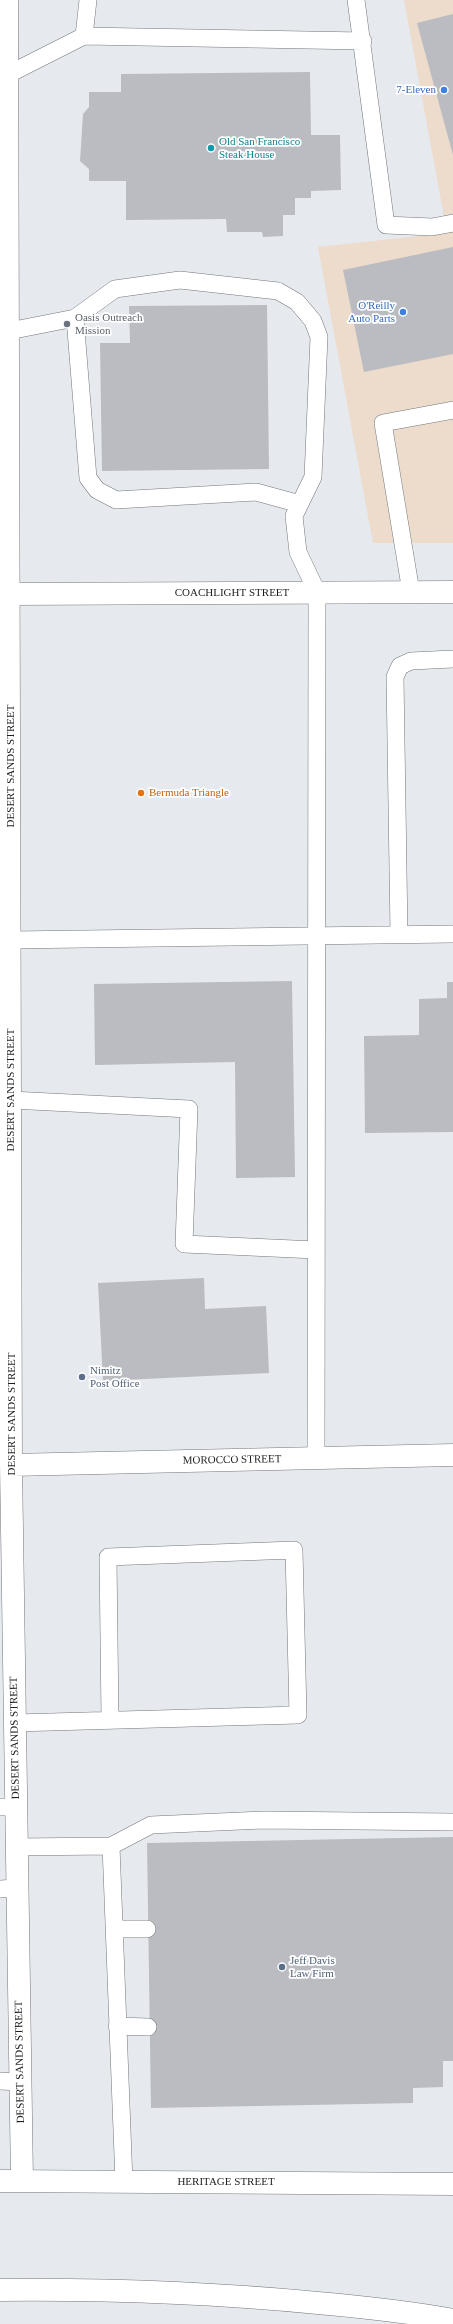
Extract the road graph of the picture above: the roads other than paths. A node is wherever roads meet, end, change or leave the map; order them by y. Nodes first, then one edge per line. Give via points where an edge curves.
1 (7, 0) edge
2 (88, 0) edge
3 (356, 0) edge
4 (84, 36) junction
5 (363, 41) junction
6 (5, 70) edge
7 (453, 223) edge
8 (4, 235) edge
9 (75, 318) junction
10 (9, 331) junction
11 (453, 410) edge
12 (300, 504) junction
13 (317, 592) junction
14 (411, 592) junction
15 (453, 592) edge
16 (10, 594) junction
17 (453, 659) edge
18 (5, 742) edge
19 (399, 934) junction
20 (453, 934) edge
21 (316, 935) junction
22 (11, 940) junction
23 (11, 1100) junction
24 (6, 1224) edge
25 (316, 1250) junction
26 (453, 1455) edge
27 (316, 1458) junction
28 (12, 1465) junction
29 (6, 1536) edge
30 (110, 1719) junction
31 (14, 1723) junction
32 (8, 1807) edge
33 (453, 1822) edge
34 (111, 1846) junction
35 (16, 1847) junction
36 (8, 1888) edge
37 (114, 1929) junction
38 (147, 1929) dead end
39 (117, 2026) junction
40 (148, 2026) dead end
41 (10, 2081) edge
42 (0, 2181) edge
43 (22, 2181) junction
44 (124, 2182) junction
45 (453, 2184) edge
46 (0, 2290) edge
47 (453, 2320) edge

1 - 6 main road, DESERT SANDS STREET
2 - 4 lane
3 - 5 lane
4 - 5 lane
4 - 6 lane
5 - 7 lane via 386,225 432,227
6 - 8 main road, DESERT SANDS STREET
8 - 10 main road, DESERT SANDS STREET
9 - 10 lane
9 - 12 lane via 88,478 97,490 116,500 256,492
9 - 12 lane via 115,289 180,280 278,291 297,302 313,321 319,337 313,477
10 - 16 main road, DESERT SANDS STREET
11 - 14 lane via 383,423
12 - 13 lane via 294,516 298,552
13 - 14 main road, COACHLIGHT STREET
13 - 16 main road, COACHLIGHT STREET
13 - 21 lane
14 - 15 main road, COACHLIGHT STREET
16 - 18 main road, DESERT SANDS STREET
17 - 19 lane via 411,661 400,666 395,677
18 - 22 main road, DESERT SANDS STREET
19 - 20 lane
19 - 21 lane
21 - 22 lane
21 - 25 lane
22 - 23 main road, DESERT SANDS STREET
23 - 24 main road, DESERT SANDS STREET
23 - 25 lane via 189,1109 184,1244
24 - 28 main road, DESERT SANDS STREET
25 - 27 lane
26 - 27 main road, MOROCCO STREET
27 - 28 main road, MOROCCO STREET
28 - 29 main road, DESERT SANDS STREET
29 - 31 main road, DESERT SANDS STREET
30 - 30 lane via 298,1715 294,1550 108,1557
30 - 31 lane
31 - 32 main road, DESERT SANDS STREET
32 - 35 main road, DESERT SANDS STREET
33 - 34 lane via 264,1820 151,1825
34 - 35 lane
34 - 37 lane
35 - 36 main road, DESERT SANDS STREET
36 - 41 main road, DESERT SANDS STREET
37 - 38 lane
37 - 39 lane
39 - 40 lane
39 - 44 lane
41 - 43 main road, DESERT SANDS STREET
42 - 43 main road, HERITAGE STREET
43 - 44 main road, HERITAGE STREET
44 - 45 main road, HERITAGE STREET
46 - 47 main road via 155,2291 261,2298

